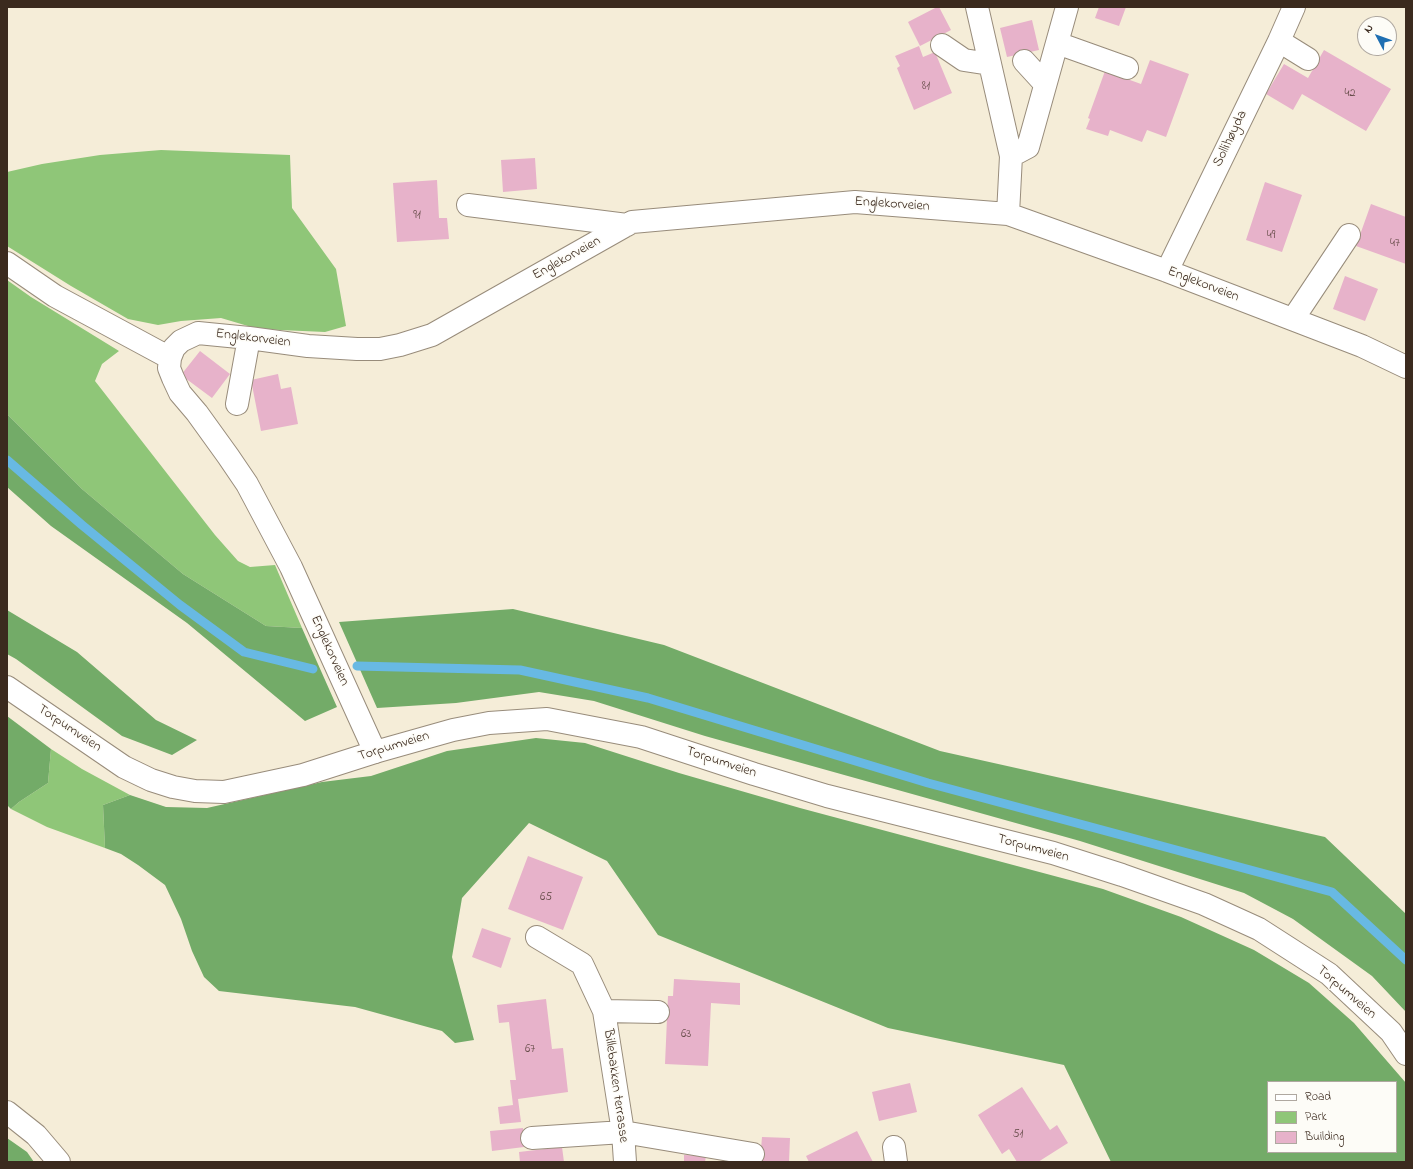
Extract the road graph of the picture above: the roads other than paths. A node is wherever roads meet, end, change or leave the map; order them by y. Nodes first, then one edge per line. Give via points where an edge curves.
1 (977, 7) edge
2 (1067, 7) edge
3 (1294, 7) edge
4 (1279, 41) junction
5 (1057, 43) junction
6 (942, 45) dead end
7 (1308, 59) dead end
8 (1024, 61) dead end
9 (990, 64) junction
10 (1127, 68) dead end
11 (1045, 84) junction
12 (1011, 156) junction
13 (468, 205) dead end
14 (1008, 214) junction
15 (627, 225) junction
16 (1349, 235) dead end
17 (7, 263) edge
18 (1167, 271) junction
19 (1293, 319) junction
20 (249, 338) junction
21 (170, 358) junction
22 (1406, 367) edge
23 (237, 404) dead end
24 (7, 687) edge
25 (375, 752) junction
26 (537, 937) dead end
27 (604, 1011) junction
28 (658, 1012) dead end
29 (1406, 1054) edge
30 (7, 1112) edge
31 (623, 1132) junction
32 (532, 1138) dead end
33 (753, 1154) dead end
34 (59, 1162) edge
35 (625, 1162) edge

1 - 9 street
2 - 5 street
3 - 4 street, Sollihøyda
4 - 7 street
4 - 18 street, Sollihøyda
5 - 10 street
5 - 11 street
6 - 9 street via 964,60
8 - 11 street
9 - 12 street
11 - 12 street via 1028,147
12 - 14 street
13 - 15 street
14 - 15 street, Englekorveien via 855,202 632,222
14 - 18 street, Englekorveien
15 - 20 street, Englekorveien via 432,335 400,346 357,349
16 - 19 street
17 - 21 street via 55,296
18 - 19 street, Englekorveien
19 - 22 street, Englekorveien via 1362,346
20 - 21 street, Englekorveien via 198,333 181,340
20 - 23 street
21 - 25 street, Englekorveien via 169,368 180,394 247,484 291,566
24 - 25 street, Torpumveien via 124,767 151,780 195,791 224,792 303,776
25 - 29 street, Torpumveien via 489,722 547,718 641,737 827,796 1053,853 1204,904 1259,929 1329,974 1391,1032
26 - 27 street, Billebakken terrasse via 582,964
27 - 28 street
27 - 31 street, Billebakken terrasse
30 - 34 street via 36,1136
31 - 32 street
31 - 33 street
31 - 35 street, Billebakken terrasse

